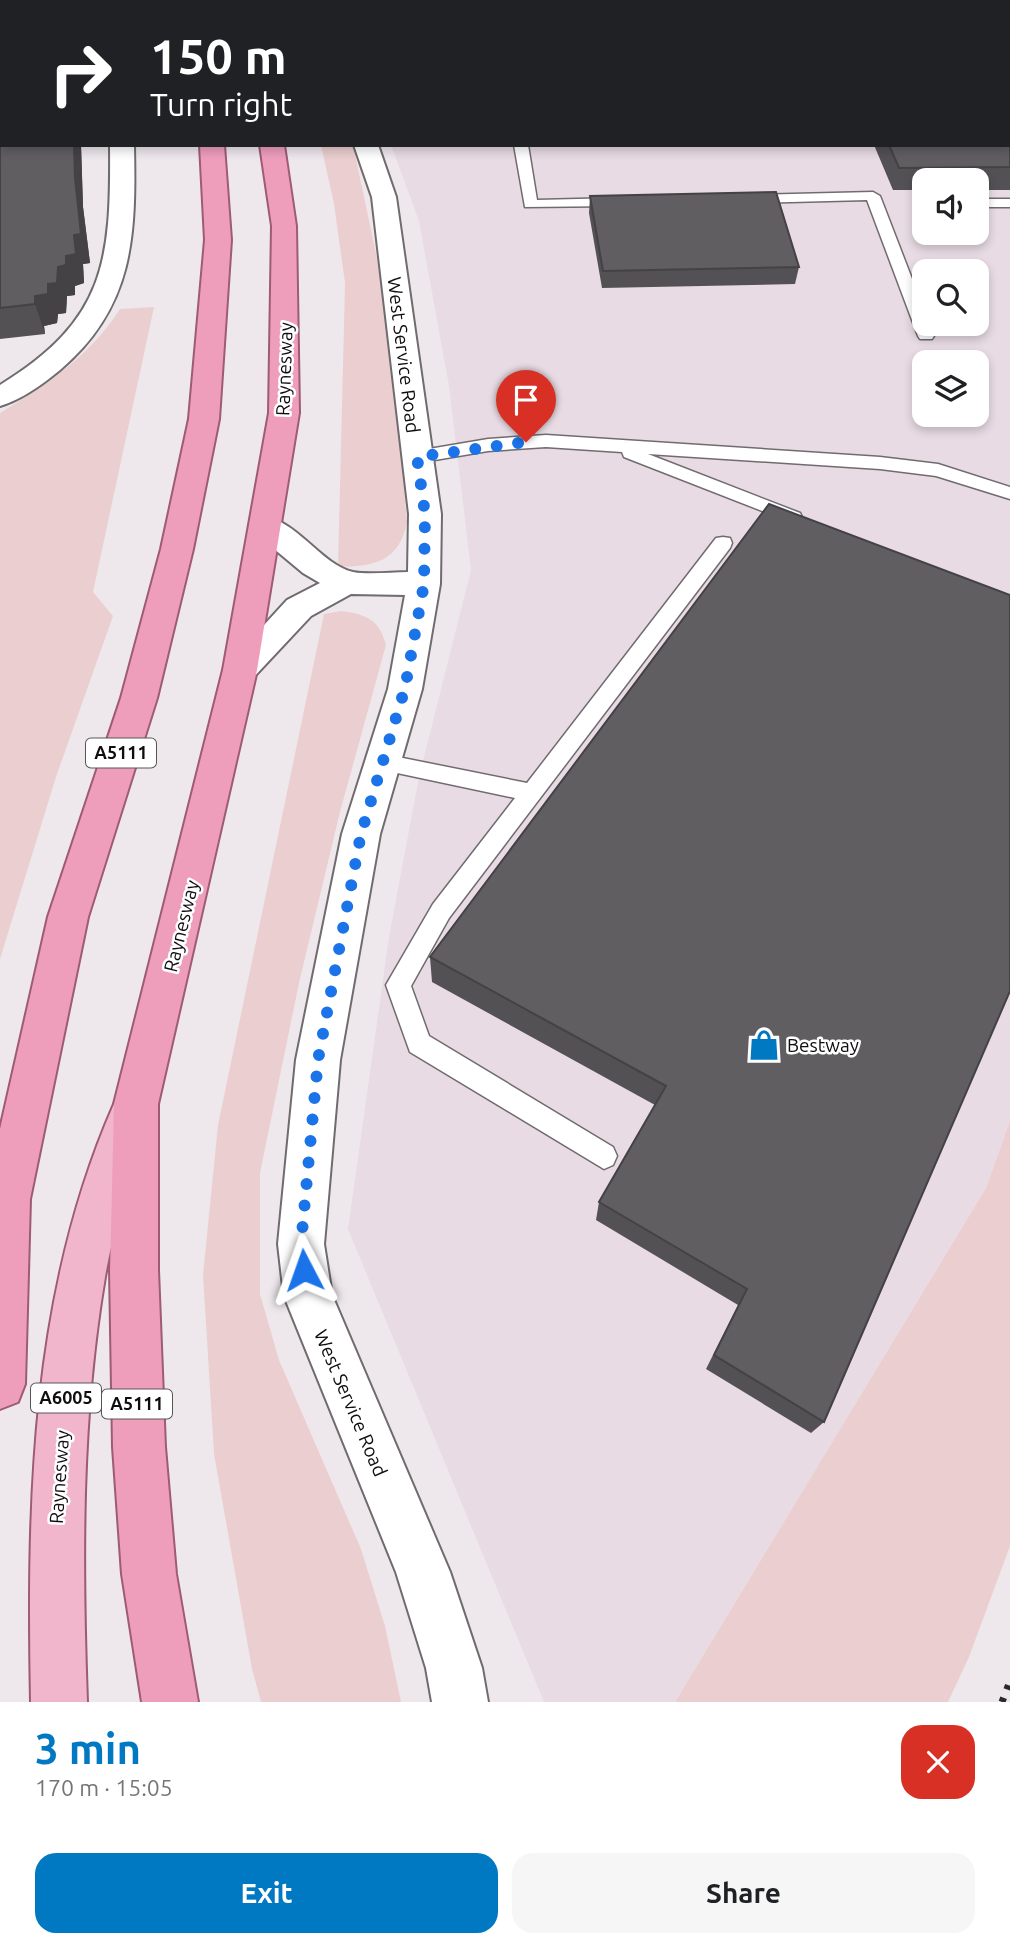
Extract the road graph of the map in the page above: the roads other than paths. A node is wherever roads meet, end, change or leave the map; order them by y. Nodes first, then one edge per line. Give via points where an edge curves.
1 (122, 147) edge
2 (212, 147) edge
3 (272, 147) edge
4 (367, 147) edge
5 (521, 147) edge
6 (735, 199) edge
7 (639, 201) edge
8 (989, 203) edge
9 (1010, 203) edge
10 (912, 299) edge
11 (0, 397) edge
12 (616, 446) junction
13 (417, 457) junction
14 (1010, 494) edge
15 (810, 523) edge
16 (266, 526) junction
17 (723, 543) dead end
18 (346, 583) junction
19 (424, 584) junction
20 (240, 670) junction
21 (383, 762) junction
22 (530, 792) junction
23 (136, 1104) junction
24 (604, 1156) dead end
25 (4, 1215) edge
26 (0, 1384) edge
27 (59, 1702) edge
28 (170, 1702) edge
29 (460, 1702) edge

1 - 11 street via 122,238 103,306 66,350
2 - 25 highway, A5111 via 218,240 204,419 139,698 68,917
3 - 16 highway, Raynesway / A5111 via 284,226 286,311 284,413
4 - 13 street, West Service Road via 384,197
5 - 7 lane via 530,204
6 - 10 lane via 873,196
8 - 9 lane
12 - 13 lane via 546,440
12 - 14 lane via 938,470
12 - 15 lane
13 - 19 street, West Service Road via 425,514
16 - 18 street via 314,565
16 - 20 highway, Raynesway / A5111
17 - 22 lane
18 - 19 street
18 - 20 street via 299,608
19 - 21 street, West Service Road via 405,688
20 - 23 highway, Raynesway / A5111
21 - 22 lane
21 - 29 street, West Service Road via 361,834 318,1060 301,1244 308,1296 423,1572 454,1668
22 - 24 lane via 440,911 398,985 419,1044
23 - 27 main road, Raynesway / A6005 via 102,1195 81,1276 59,1451 55,1556
23 - 28 highway, A5111 via 139,1447 149,1574
25 - 26 highway, A5111

